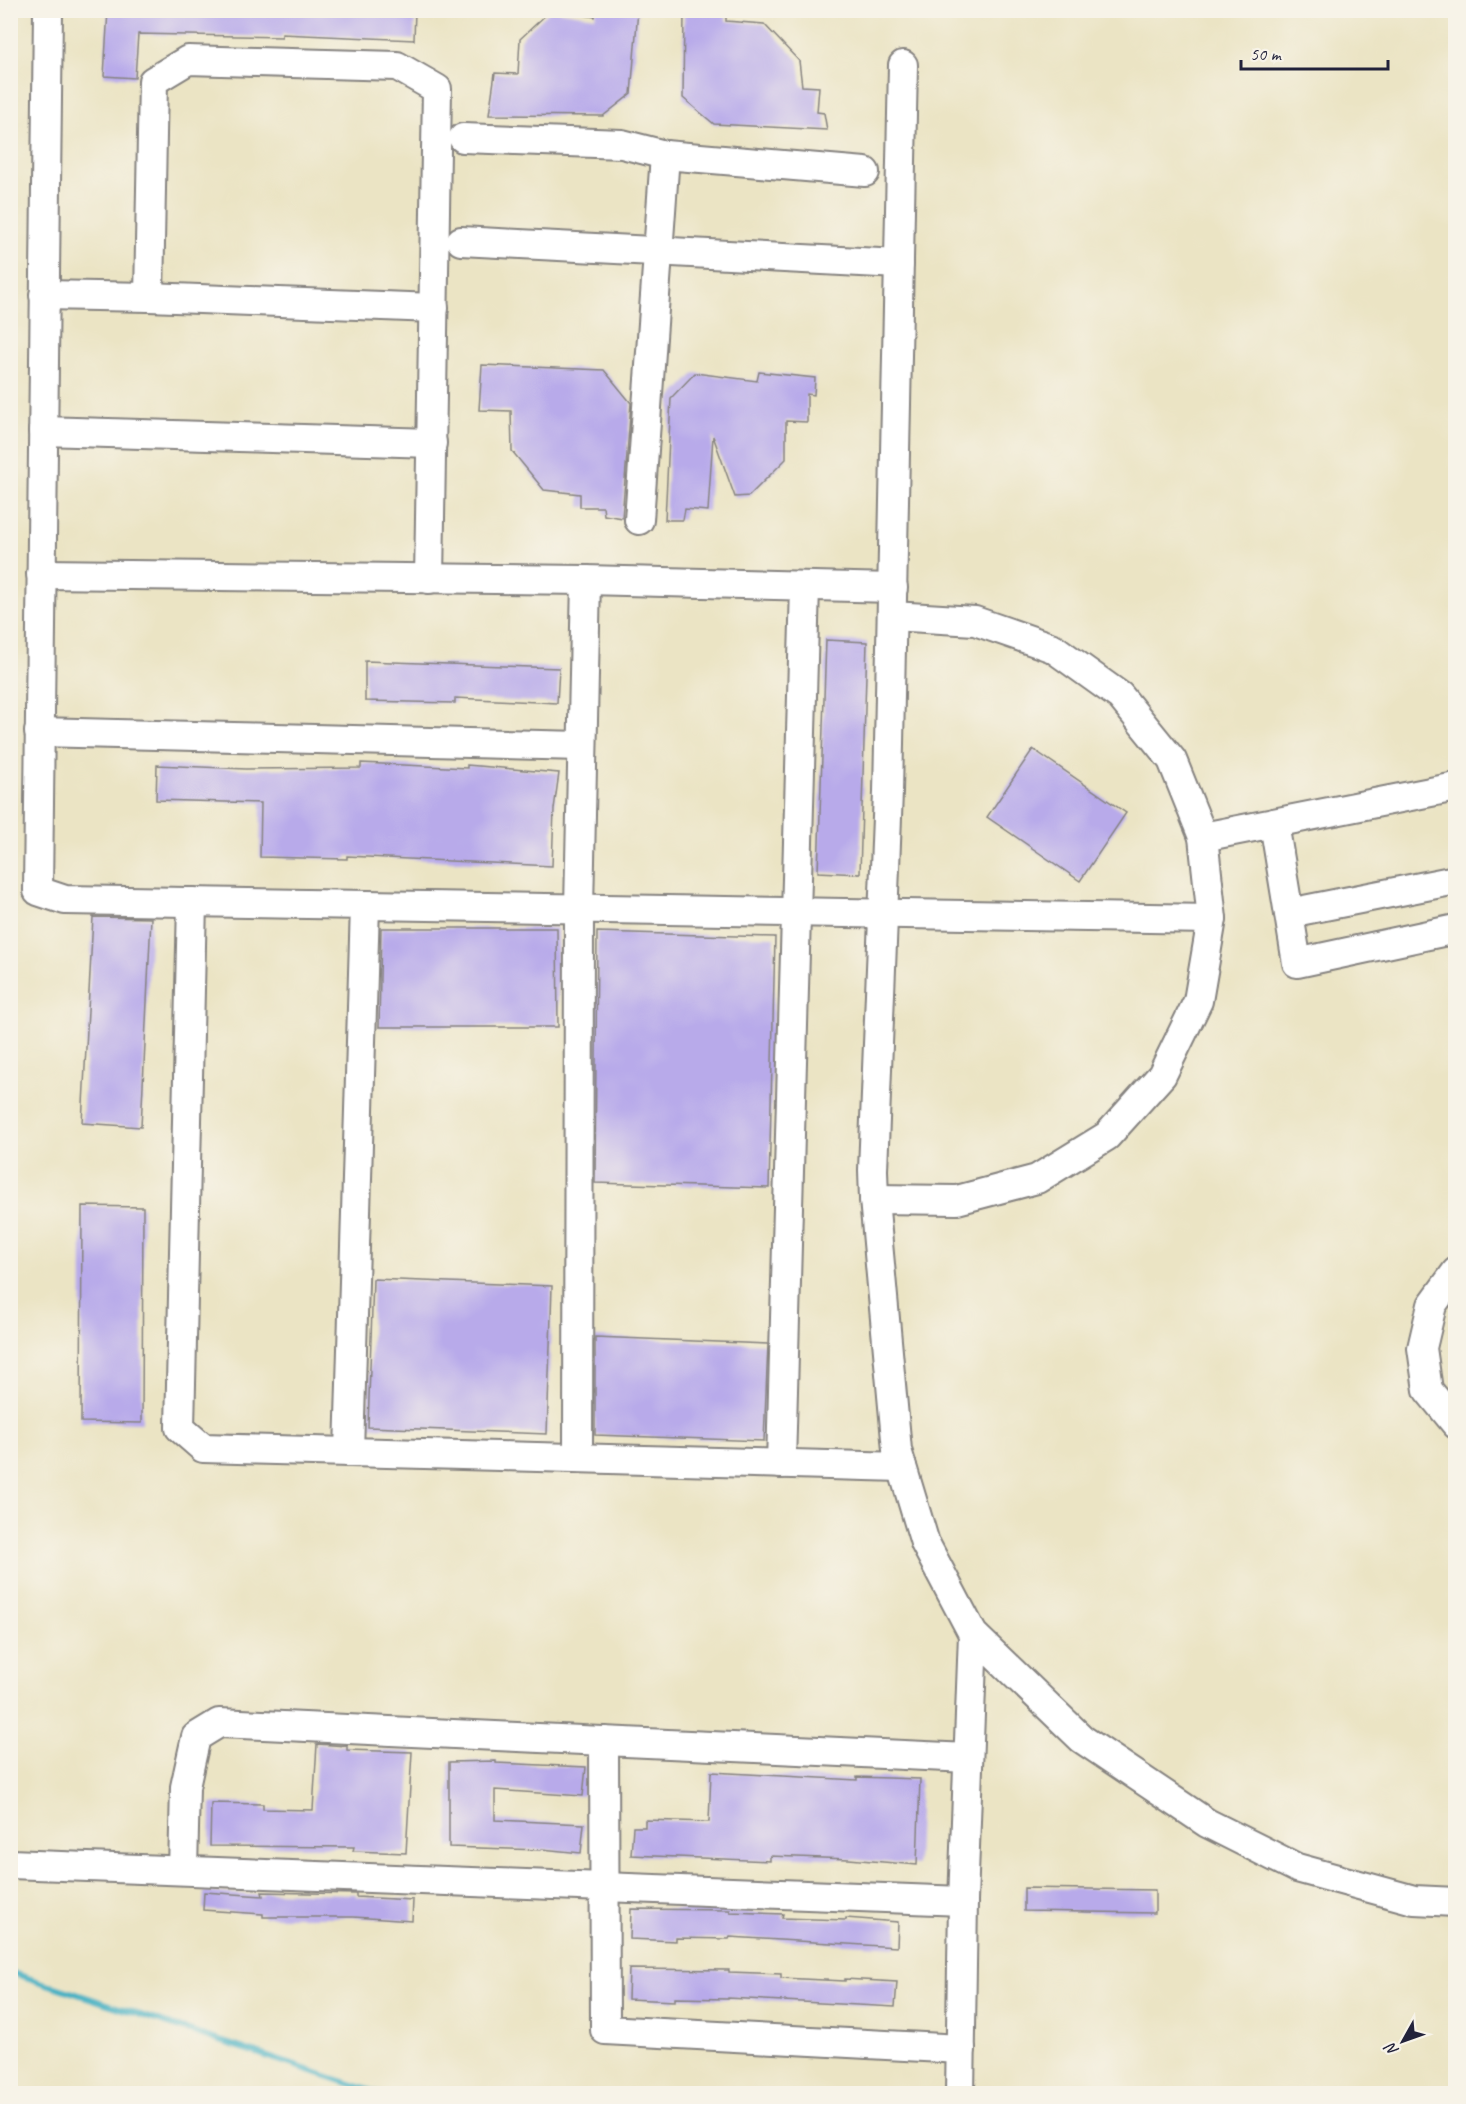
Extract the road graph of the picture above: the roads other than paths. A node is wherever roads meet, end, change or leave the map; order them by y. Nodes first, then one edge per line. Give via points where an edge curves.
1 (48, 10) edge
2 (903, 65) dead end
3 (463, 138) dead end
4 (665, 155) junction
5 (865, 172) dead end
6 (462, 241) dead end
7 (659, 251) junction
8 (899, 264) junction
9 (45, 295) junction
10 (149, 297) junction
11 (434, 309) junction
12 (43, 431) junction
13 (432, 443) junction
14 (639, 520) dead end
15 (41, 574) junction
16 (429, 579) junction
17 (586, 580) junction
18 (805, 586) junction
19 (892, 602) junction
20 (39, 732) junction
21 (582, 746) junction
22 (1455, 787) edge
23 (1274, 823) junction
24 (1203, 837) junction
25 (1455, 880) edge
26 (192, 902) junction
27 (365, 905) junction
28 (579, 908) junction
29 (797, 911) junction
30 (883, 913) junction
31 (1289, 913) junction
32 (1212, 919) junction
33 (1455, 929) edge
34 (874, 1199) junction
35 (1455, 1272) edge
36 (1455, 1424) edge
37 (349, 1452) junction
38 (578, 1458) junction
39 (781, 1464) junction
40 (902, 1467) junction
41 (973, 1634) junction
42 (604, 1741) junction
43 (968, 1758) junction
44 (10, 1864) edge
45 (183, 1870) junction
46 (604, 1887) junction
47 (963, 1901) junction
48 (1455, 1902) edge
49 (961, 2049) junction
50 (960, 2094) edge

1 - 9 street
2 - 8 street
3 - 4 street via 622,144
4 - 5 street
4 - 7 street
6 - 7 street
7 - 8 street
7 - 14 street
8 - 19 street
9 - 10 street
9 - 12 street
10 - 11 street
10 - 11 street via 153,81 188,60 397,66 437,88
11 - 13 street
12 - 13 street
12 - 15 street
13 - 16 street
15 - 16 street
15 - 20 street
16 - 17 street
17 - 18 street
17 - 21 street
18 - 19 street
18 - 29 street
19 - 24 street via 975,621 1053,648 1120,696 1172,760
19 - 30 street
20 - 21 street
20 - 26 street via 38,891 65,900
21 - 28 street
22 - 23 street
23 - 24 street
23 - 31 street
24 - 32 street
25 - 31 street
26 - 27 street
26 - 37 street via 180,1428 203,1448
27 - 28 street
27 - 37 street
28 - 29 street
28 - 38 street
29 - 30 street
29 - 39 street
30 - 32 street
30 - 34 street
31 - 33 street via 1297,963
32 - 34 street via 1198,1001 1162,1075 1107,1136 1036,1179 957,1200
34 - 40 street via 897,1450
35 - 36 street via 1432,1305 1422,1348 1428,1389
37 - 38 street
38 - 39 street
39 - 40 street
40 - 41 street via 925,1543
41 - 43 street
41 - 48 street via 1083,1739 1207,1823 1297,1868 1414,1900
42 - 43 street
42 - 45 street via 219,1723 196,1737 185,1787
42 - 46 street
43 - 47 street
44 - 45 street
45 - 46 street
46 - 47 street
46 - 49 street via 605,2030
47 - 49 street
49 - 50 street

